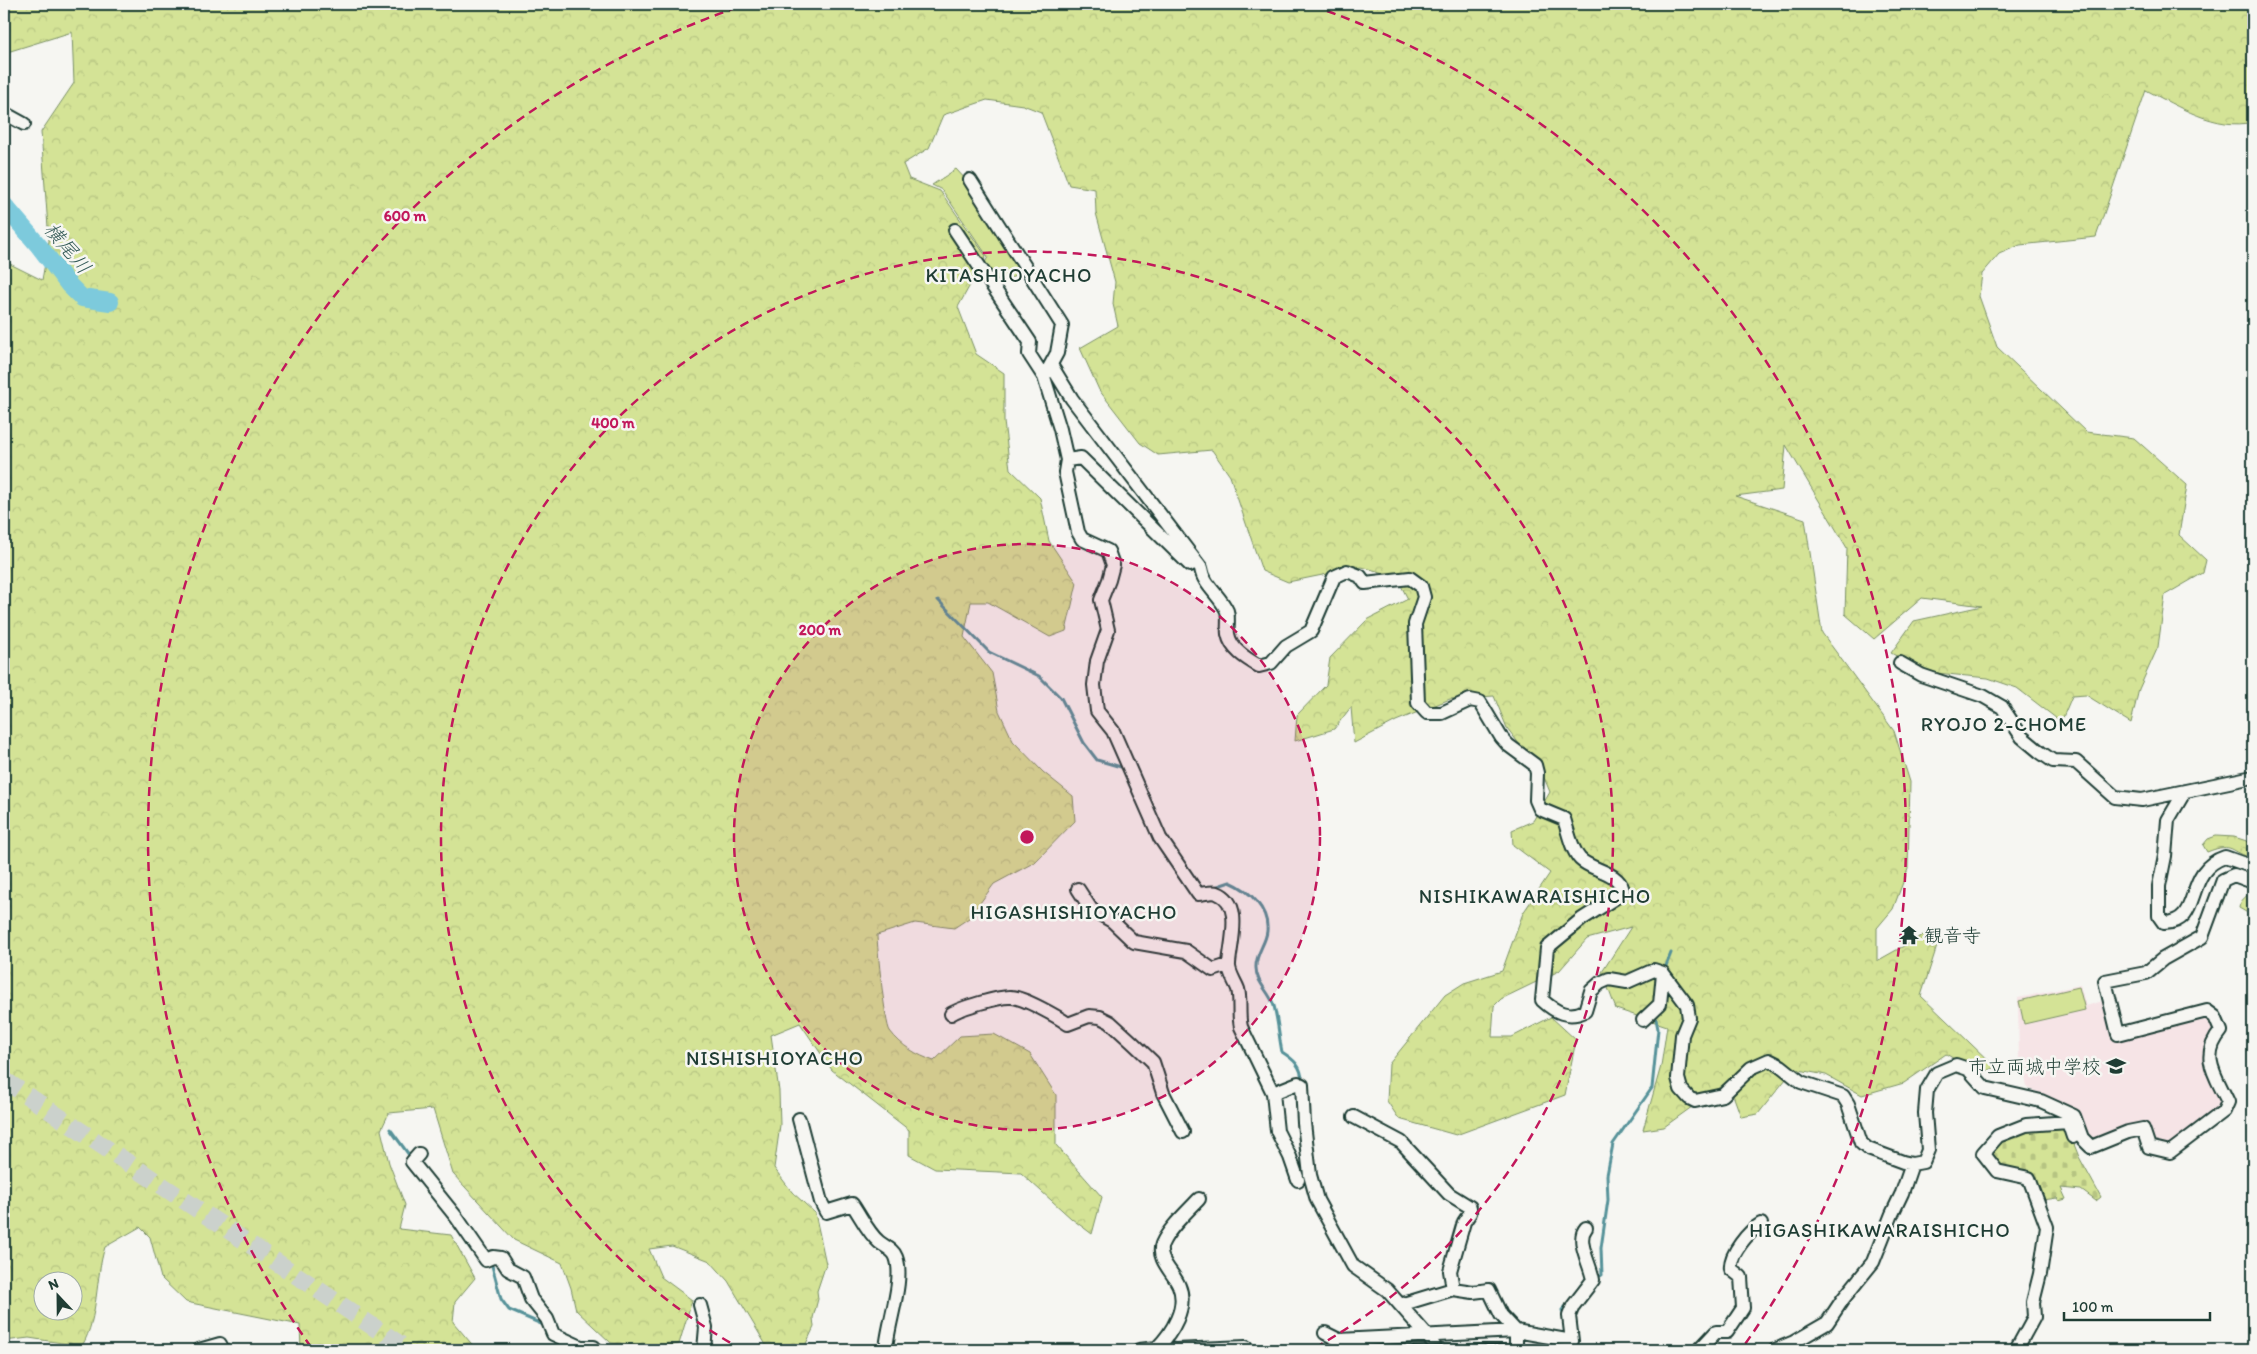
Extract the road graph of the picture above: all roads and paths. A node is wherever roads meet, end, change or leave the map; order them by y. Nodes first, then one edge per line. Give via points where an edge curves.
1 (4, 113) edge
2 (24, 124) dead end
3 (970, 180) dead end
4 (955, 230) dead end
5 (1051, 365) junction
6 (1044, 377) junction
7 (1066, 460) junction
8 (1202, 577) junction
9 (1900, 663) dead end
10 (2253, 777) edge
11 (2185, 790) junction
12 (2253, 868) edge
13 (2253, 882) edge
14 (1078, 890) dead end
15 (1228, 965) junction
16 (1663, 973) junction
17 (951, 1014) dead end
18 (1643, 1020) dead end
19 (1273, 1093) junction
20 (1354, 1118) dead end
21 (799, 1119) dead end
22 (1183, 1132) dead end
23 (2082, 1138) junction
24 (416, 1157) dead end
25 (1912, 1164) junction
26 (1298, 1180) dead end
27 (1199, 1199) dead end
28 (1761, 1224) dead end
29 (1586, 1228) dead end
30 (1453, 1289) junction
31 (700, 1305) dead end
32 (1400, 1305) junction
33 (1516, 1331) junction
34 (1325, 1332) dead end
35 (1426, 1335) junction
36 (1246, 1347) dead end
37 (1157, 1348) junction
38 (200, 1350) edge
39 (224, 1350) edge
40 (596, 1350) edge
41 (704, 1350) edge
42 (886, 1350) edge
43 (1139, 1350) edge
44 (1436, 1350) edge
45 (1516, 1350) edge
46 (1699, 1350) edge
47 (1775, 1350) edge
48 (2016, 1350) edge

1 - 2 street
3 - 5 street via 1062,325 1057,353
4 - 6 street via 1030,342 1029,354
5 - 6 street
5 - 8 street via 1072,399 1200,568
6 - 7 street
7 - 8 street via 1081,458
7 - 15 street via 1065,472 1078,532 1082,538 1108,551 1113,565 1101,600 1108,630 1097,662 1094,686 1097,711 1113,732 1160,838 1198,894 1216,892 1226,899 1233,916
8 - 16 street via 1227,612 1228,636 1237,651 1259,666 1271,663 1286,646 1311,631 1334,577 1348,571 1360,576 1365,583 1410,578 1421,586 1424,597 1415,624 1418,704 1427,713 1442,713 1470,700 1480,702 1501,737 1535,765 1536,800 1540,808 1564,819 1580,858 1620,882 1623,890 1547,948 1542,1000 1564,1015 1576,1016 1585,1011 1592,991 1600,983 1609,980 1627,982 1654,970
9 - 11 street via 1921,675 1983,696 2002,707 2022,737 2040,752 2053,761 2076,762 2115,797 2142,800
10 - 11 street
11 - 12 street via 2168,820 2159,886 2159,916 2164,923 2174,923 2188,911 2196,882 2210,864 2225,857
13 - 23 street via 2234,875 2223,880 2202,937 2146,973 2105,981 2118,1034 2208,1011 2215,1017 2221,1031 2213,1042 2208,1059 2228,1102 2224,1111 2170,1152 2149,1147 2143,1129 2091,1147
14 - 15 street via 1091,909 1112,921 1134,942 1186,951 1213,970
15 - 19 street via 1238,991 1241,1027
16 - 18 street via 1660,1004
16 - 25 street via 1688,1005 1689,1018 1682,1035 1678,1078 1681,1089 1689,1098 1695,1101 1723,1095 1750,1068 1769,1060 1801,1082 1843,1096 1861,1143 1868,1149
17 - 22 street via 958,1008 1012,997 1056,1015 1068,1024 1089,1016 1110,1022 1153,1062 1163,1093
19 - 26 street via 1277,1131
19 - 32 street via 1302,1085 1310,1175 1317,1200 1353,1266 1387,1290
20 - 30 street via 1400,1142 1449,1194 1470,1207 1450,1270
21 - 42 street via 820,1202 826,1212 852,1204 879,1242 887,1246 896,1258 896,1289
23 - 25 street via 2074,1116 2041,1101 1985,1088 1968,1069 1956,1065 1937,1073 1927,1090 1928,1150 1924,1162
23 - 48 street via 2072,1137 2068,1122 2026,1125 1998,1136 1983,1154 1997,1171 2029,1178 2047,1227 2033,1302 2034,1317
24 - 40 street via 457,1218 490,1258 501,1258 508,1269 523,1277 531,1299 550,1328 582,1347 594,1347
25 - 47 street via 1873,1262 1827,1323
27 - 37 street via 1162,1245 1161,1255 1180,1287 1182,1302 1177,1319
28 - 46 street via 1741,1244 1730,1262 1740,1277 1743,1308 1727,1332 1716,1332
29 - 33 street via 1581,1239 1593,1280 1569,1316 1572,1341
30 - 32 street
30 - 33 street via 1489,1290 1501,1315
31 - 41 street via 706,1327
32 - 35 street
33 - 35 street
33 - 45 street
34 - 35 street via 1339,1340
35 - 44 street
36 - 37 street
37 - 43 street
38 - 39 street via 220,1344

